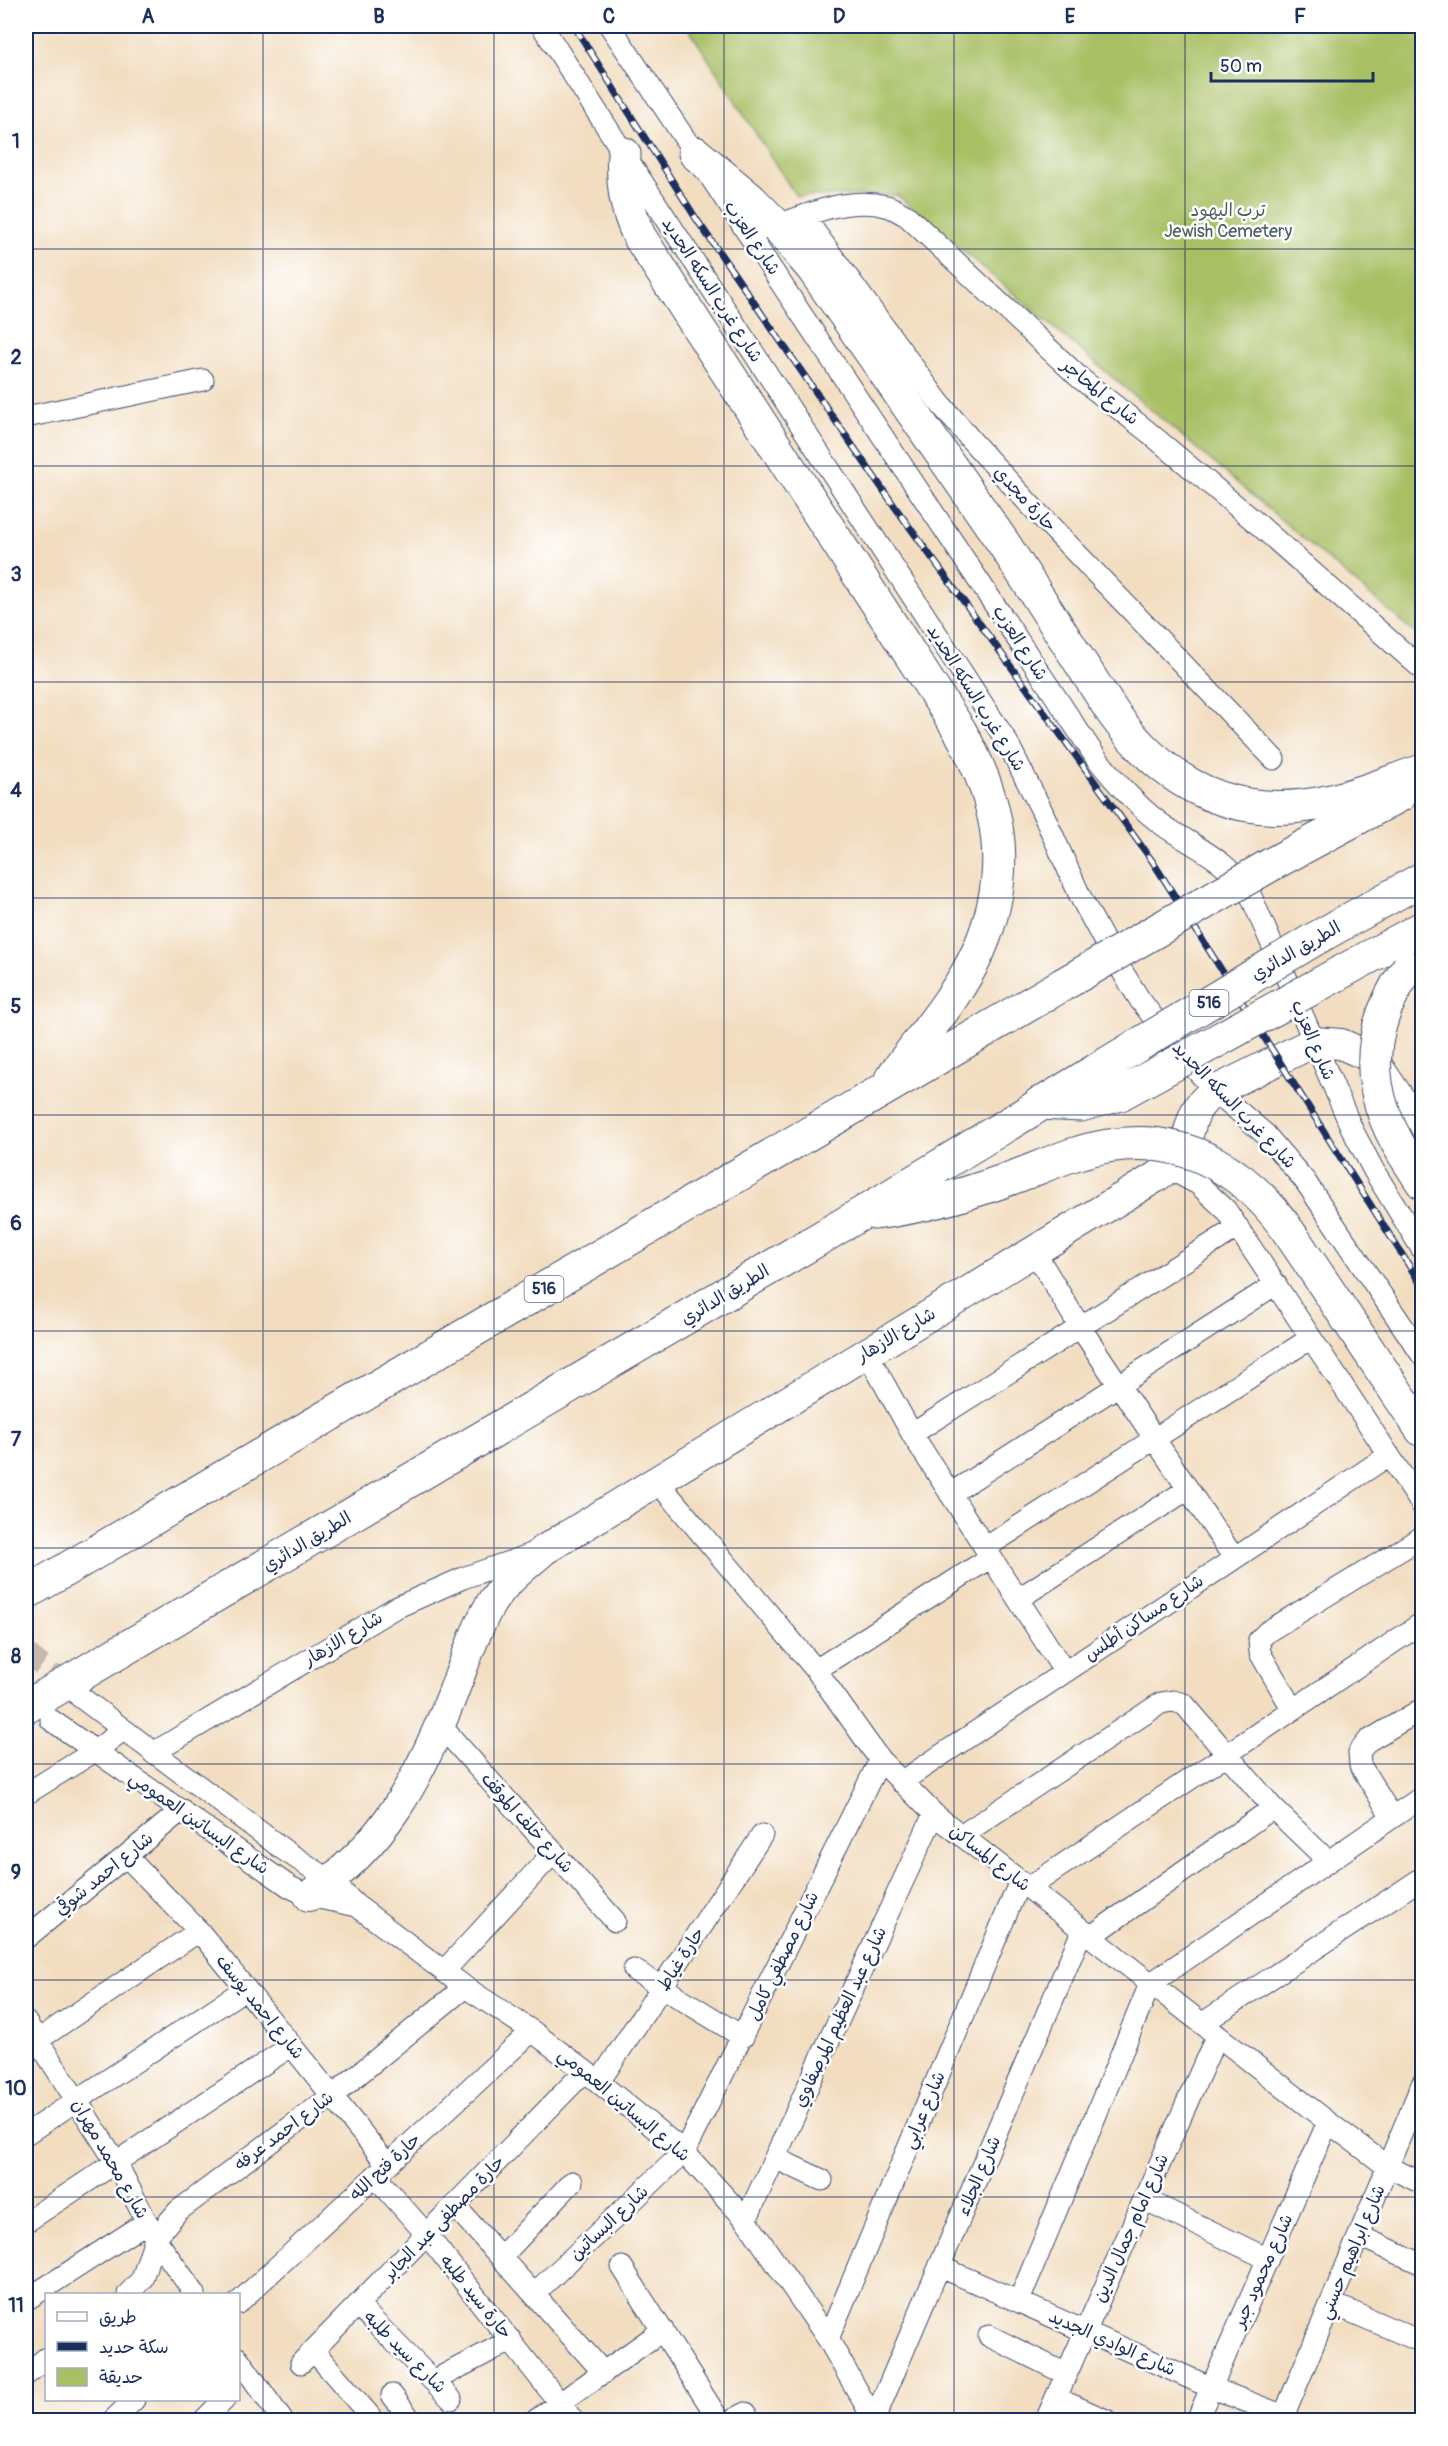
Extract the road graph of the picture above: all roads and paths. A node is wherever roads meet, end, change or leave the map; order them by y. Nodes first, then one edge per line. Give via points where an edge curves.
1 (542, 26) edge
2 (610, 26) edge
3 (695, 153) joint
4 (624, 154) junction
5 (777, 226) junction
6 (203, 380) dead end
7 (27, 412) edge
8 (1422, 669) edge
9 (1274, 759) dead end
10 (1422, 771) edge
11 (1422, 783) edge
12 (1422, 879) edge
13 (1422, 928) edge
14 (1415, 960) edge
15 (1314, 1042) junction
16 (884, 1090) junction
17 (1215, 1091) junction
18 (1040, 1103) junction
19 (1422, 1132) edge
20 (1168, 1168) junction
21 (1422, 1182) edge
22 (861, 1214) junction
23 (1238, 1227) junction
24 (1422, 1249) edge
25 (1034, 1251) junction
26 (1276, 1284) junction
27 (1080, 1328) junction
28 (1311, 1338) junction
29 (867, 1353) junction
30 (1422, 1355) edge
31 (1119, 1386) junction
32 (1422, 1430) edge
33 (912, 1434) junction
34 (1155, 1439) junction
35 (1389, 1455) junction
36 (657, 1481) junction
37 (1188, 1490) junction
38 (950, 1494) junction
39 (1422, 1505) edge
40 (1422, 1537) edge
41 (544, 1550) junction
42 (988, 1553) junction
43 (1234, 1558) junction
44 (26, 1593) edge
45 (1018, 1599) junction
46 (1422, 1623) edge
47 (816, 1670) junction
48 (1064, 1671) junction
49 (79, 1696) tunnel mouth
50 (1422, 1709) edge
51 (1293, 1710) junction
52 (38, 1713) edge
53 (440, 1725) junction
54 (123, 1730) junction
55 (95, 1751) junction
56 (153, 1753) junction
57 (1226, 1754) junction
58 (880, 1760) junction
59 (901, 1782) junction
60 (26, 1794) edge
61 (1422, 1797) edge
62 (1273, 1808) junction
63 (182, 1810) junction
64 (934, 1814) junction
65 (1392, 1817) junction
66 (762, 1835) dead end
67 (962, 1835) junction
68 (554, 1852) junction
69 (126, 1856) junction
70 (1328, 1861) junction
71 (1422, 1878) edge
72 (1024, 1885) junction
73 (320, 1888) junction
74 (615, 1921) dead end
75 (199, 1931) junction
76 (1086, 1934) junction
77 (26, 1938) edge
78 (634, 1970) dead end
79 (444, 1971) junction
80 (1150, 1984) junction
81 (465, 1987) junction
82 (662, 1987) junction
83 (246, 1989) junction
84 (26, 2022) edge
85 (1210, 2029) junction
86 (532, 2031) junction
87 (743, 2037) junction
88 (31, 2044) edge
89 (291, 2046) junction
90 (592, 2076) junction
91 (1422, 2084) edge
92 (332, 2096) junction
93 (76, 2100) junction
94 (1328, 2122) junction
95 (26, 2134) edge
96 (684, 2152) junction
97 (775, 2158) junction
98 (116, 2162) junction
99 (1388, 2167) junction
100 (381, 2170) junction
101 (822, 2180) dead end
102 (572, 2182) dead end
103 (1422, 2183) edge
104 (1144, 2199) junction
105 (455, 2206) junction
106 (746, 2220) junction
107 (26, 2222) edge
108 (151, 2230) junction
109 (427, 2235) junction
110 (1359, 2236) junction
111 (501, 2257) junction
112 (1268, 2259) junction
113 (1422, 2264) edge
114 (622, 2267) dead end
115 (941, 2267) junction
116 (130, 2293) edge
117 (194, 2293) edge
118 (534, 2294) junction
119 (26, 2300) edge
120 (240, 2301) edge
121 (1019, 2301) junction
122 (1331, 2302) junction
123 (358, 2305) junction
124 (663, 2330) junction
125 (1085, 2332) junction
126 (989, 2336) dead end
127 (828, 2339) junction
128 (511, 2340) junction
129 (1422, 2342) edge
130 (45, 2359) edge
131 (242, 2372) edge
132 (604, 2373) junction
133 (1066, 2374) junction
134 (26, 2375) edge
135 (434, 2381) junction
136 (1212, 2388) junction
137 (392, 2395) dead end
138 (1056, 2398) junction
139 (451, 2399) dead end
140 (134, 2401) edge
141 (223, 2401) edge
142 (567, 2412) edge
143 (370, 2416) dead end
144 (1283, 2418) edge
145 (112, 2420) edge
146 (204, 2421) edge
147 (282, 2421) edge
148 (411, 2421) edge
149 (536, 2421) edge
150 (719, 2421) edge
151 (874, 2421) edge
152 (1046, 2421) edge
153 (1106, 2421) edge
154 (1197, 2421) edge

1 - 4 street, شارع غرب السكه الحديد
2 - 3 street
3 - 5 highway
4 - 16 highway via 623,188 639,236 960,731 979,765 992,801 999,838 992,915 959,985
4 - 17 street, شارع غرب السكه الحديد via 1006,740 1109,950 1176,1047
5 - 8 street, شارع المحاجر via 834,207 866,203 888,206 907,216 1081,379 1250,518
5 - 9 street, حارة مجدي via 1033,508
5 - 10 highway via 851,322 1004,544 1131,739 1154,761 1208,794 1270,808 1332,801
5 - 15 street, شارع العزب via 1095,756 1148,814 1217,858 1245,887
6 - 7 street
11 - 16 highway, 516, bridge via 1272,864
12 - 18 highway, الطريق الدائري / 516, bridge
13 - 18 highway, bridge via 1120,1094 1081,1105
14 - 21 highway, bridge via 1383,1011 1376,1035 1374,1068 1381,1110 1390,1133
15 - 17 street, شارع الازهار
15 - 19 street via 1341,1044 1366,1055 1385,1075
15 - 24 street, شارع العزب via 1352,1129
16 - 44 highway, 516
17 - 20 street, شارع الازهار via 1193,1114 1184,1146
17 - 30 street, شارع غرب السكه الحديد via 1264,1134 1305,1181
18 - 22 highway, الطريق الدائري / 516
20 - 23 street via 1211,1195
20 - 25 street, شارع الازهار
22 - 32 highway, bridge via 947,1200 1109,1146 1164,1146 1216,1163 1239,1177 1278,1215
22 - 52 highway, الطريق الدائري / 516
23 - 26 street
23 - 27 street
25 - 27 street
25 - 29 street, شارع الازهار
26 - 28 street
26 - 31 street
27 - 31 street
27 - 33 street
28 - 34 street
28 - 35 street
29 - 33 street
29 - 36 street, شارع الازهار
31 - 34 street
31 - 38 street
33 - 38 street
34 - 37 street
34 - 42 street
35 - 39 street
35 - 43 street, شارع مساكن أطلس
36 - 41 street, شارع الازهار
36 - 47 street, شارع المساكن
37 - 43 street
37 - 45 street
38 - 42 street
40 - 51 street via 1259,1640 1260,1653
41 - 53 street, شارع الازهار via 506,1584 490,1605
41 - 56 street, شارع الازهار via 463,1578 393,1609
42 - 45 street
42 - 47 street
43 - 48 street, شارع مساكن أطلس
45 - 48 street
46 - 51 street
47 - 58 street, شارع المساكن
48 - 59 street, شارع مساكن أطلس
49 - 54 street, شارع البساتين العمومي
50 - 65 street via 1368,1742 1359,1752 1360,1765
51 - 57 street
52 - 55 street, شارع البساتين العمومي
53 - 68 street, شارع خلف الموقف
53 - 73 street, شارع الازهار via 389,1820 363,1853
54 - 55 street
54 - 56 street, شارع البساتين العمومي
55 - 60 street
55 - 63 street, شارع البساتين العمومي
56 - 73 street, شارع البساتين العمومي via 284,1850
57 - 62 street
57 - 67 street via 1184,1704 1161,1703
57 - 72 street
58 - 59 street, شارع المساكن
58 - 87 street, شارع مصطفي كامل
59 - 64 street, شارع المساكن
61 - 65 street
62 - 70 street
62 - 76 street
63 - 69 street, شارع احمد شوقي
63 - 73 street, شارع البساتين العمومي via 290,1887
64 - 67 street, شارع المساكن
64 - 97 street, شارع عبد العظيم المرصفاوي
65 - 70 street
66 - 82 street, حارة غياط
67 - 72 street, شارع المساكن
68 - 74 street, شارع خلف الموقف
68 - 79 street
69 - 75 street, شارع احمد يوسف
69 - 77 street, شارع احمد شوقي
70 - 80 street
71 - 85 street
72 - 76 street, شارع المساكن
72 - 127 street, شارع عرابي
73 - 79 street, شارع البساتين العمومي via 357,1906
75 - 83 street, شارع احمد يوسف
75 - 88 street
76 - 80 street, شارع المساكن
76 - 115 street, شارع الجلاء
78 - 82 street
79 - 81 street, شارع البساتين العمومي
80 - 85 street, شارع المساكن
80 - 121 street
81 - 86 street, شارع البساتين العمومي
81 - 92 street, شارع احمد عرفه
82 - 87 street
82 - 90 street, حارة غياط
83 - 89 street, شارع احمد يوسف
83 - 93 street
84 - 88 street, شارع محمد مهران
85 - 94 street, شارع المساكن
85 - 104 street, شارع امام جمال الدين
86 - 90 street, شارع البساتين العمومي
86 - 100 street, حارة فتح الله
87 - 96 street, شارع مصطفي كامل
88 - 93 street, شارع محمد مهران
89 - 92 street, شارع احمد يوسف
89 - 98 street
90 - 96 street, شارع البساتين العمومي
90 - 105 street, حارة مصطفى عبد الجابر
91 - 99 street, شارع ابراهيم حسني
92 - 100 street, شارع احمد يوسف
92 - 108 street, شارع احمد عرفه
93 - 95 street
93 - 98 street, شارع محمد مهران
94 - 99 street, شارع المساكن
94 - 112 street, شارع محمود جبر
96 - 106 street, شارع البساتين العمومي
96 - 118 street, شارع البساتين
97 - 101 street
97 - 106 street, شارع عبد العظيم المرصفاوي
98 - 107 street
98 - 108 street, شارع محمد مهران
99 - 103 street
99 - 110 street, شارع ابراهيم حسني
100 - 109 street, حارة سيد طلبه
100 - 120 street, حارة فتح الله
102 - 111 street
104 - 112 street
104 - 125 street, شارع امام جمال الدين
105 - 109 street, حارة مصطفى عبد الجابر
105 - 111 street
106 - 127 street, شارع البساتين العمومي
108 - 116 street, شارع احمد عرفه via 142,2279
108 - 117 street, شارع محمد مهران
108 - 119 street
109 - 123 street, حارة مصطفى عبد الجابر
109 - 128 street, حارة سيد طلبه
110 - 113 street
110 - 122 street, شارع ابراهيم حسني
111 - 118 street
112 - 136 street, شارع محمود جبر
114 - 124 street
115 - 121 street, شارع الوادي الجديد
115 - 151 street, شارع الجلاء
118 - 132 street
121 - 125 street, شارع الوادي الجديد
122 - 129 street
122 - 144 street, شارع ابراهيم حسني
123 - 135 street, شارع سيد طلبه
123 - 143 street, حارة مصطفى عبد الجابر via 307,2357
124 - 132 street
124 - 150 street
125 - 133 street, شارع امام جمال الدين
125 - 136 street, شارع الوادي الجديد
126 - 133 street
127 - 151 street, شارع البساتين العمومي
128 - 135 street
128 - 142 street, حارة سيد طلبه
130 - 134 street
131 - 147 street
132 - 142 street
133 - 138 street, شارع امام جمال الدين
135 - 139 street, شارع سيد طلبه
136 - 144 street, شارع الوادي الجديد
136 - 154 street, شارع محمود جبر
137 - 148 street
138 - 152 street, شارع امام جمال الدين
138 - 153 street
140 - 145 street
141 - 146 street
142 - 149 street

